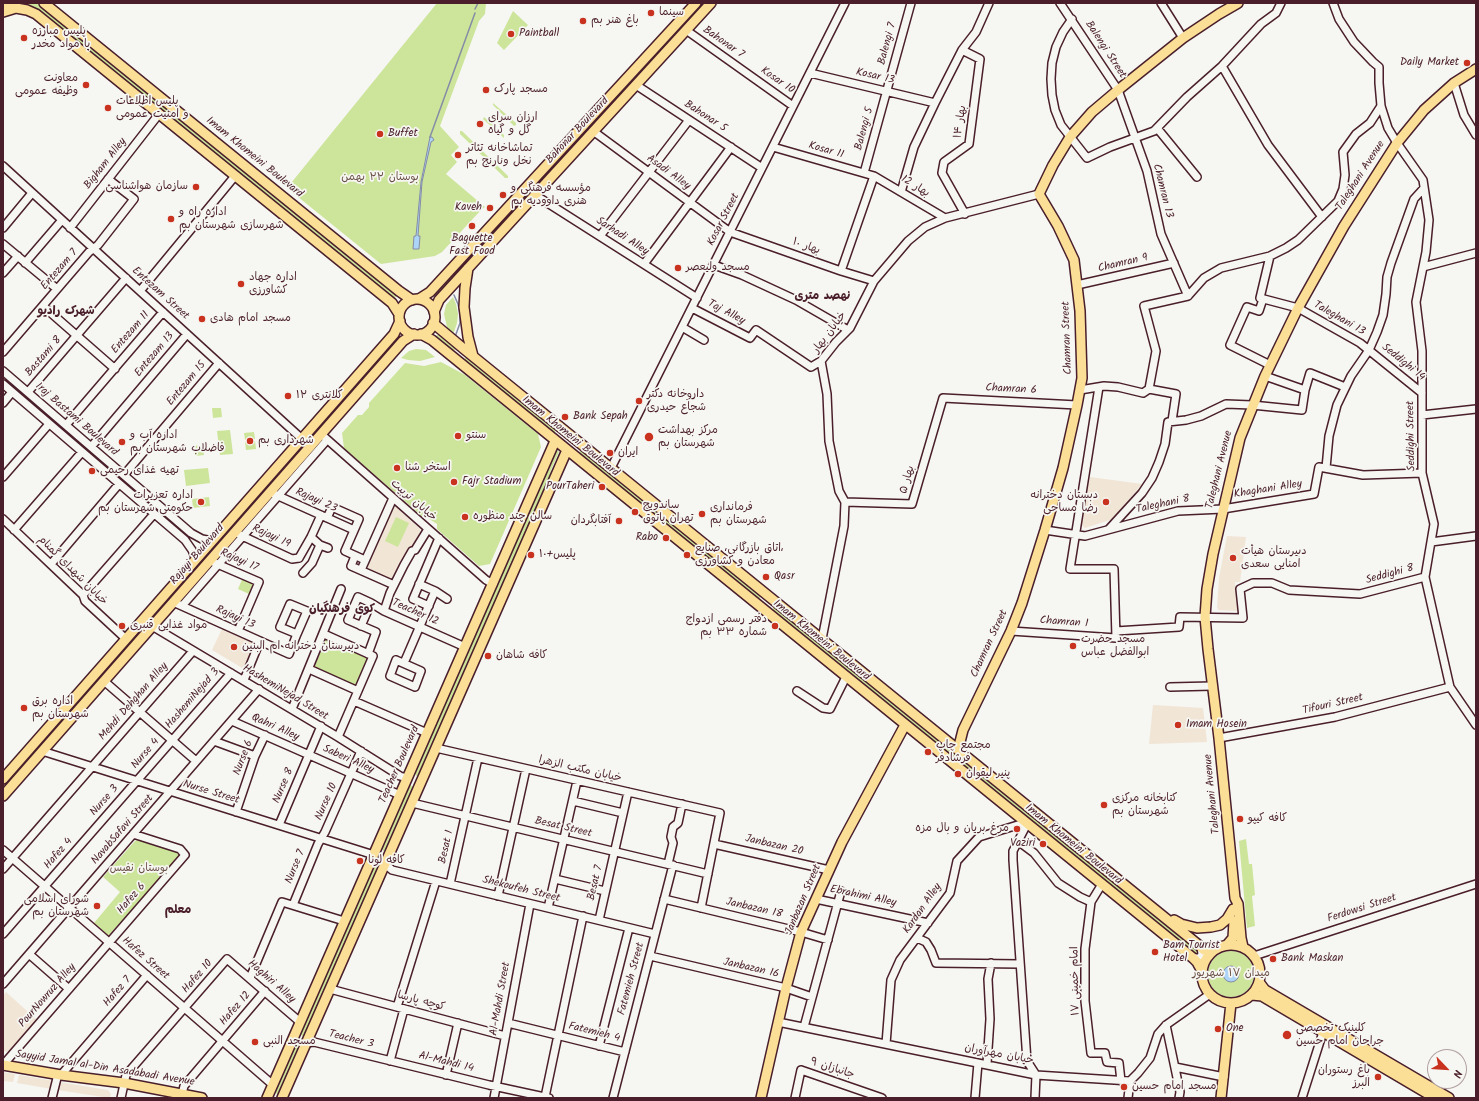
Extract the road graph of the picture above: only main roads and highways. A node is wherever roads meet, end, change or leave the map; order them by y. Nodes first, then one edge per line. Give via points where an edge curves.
1 (9, 3) edge
2 (44, 3) edge
3 (711, 3) edge
4 (1238, 3) edge
5 (691, 4) edge
6 (3, 9) edge
7 (3, 12) edge
8 (1476, 69) edge
9 (606, 102) junction
10 (614, 109) junction
11 (468, 268) junction
12 (399, 291) junction
13 (416, 299) junction
14 (391, 302) junction
15 (434, 312) junction
16 (399, 318) junction
17 (433, 322) junction
18 (418, 334) junction
19 (464, 349) junction
20 (472, 356) junction
21 (455, 360) junction
22 (350, 383) junction
23 (359, 391) junction
24 (561, 427) junction
25 (567, 446) junction
26 (644, 495) junction
27 (771, 598) junction
28 (762, 609) junction
29 (905, 724) junction
30 (958, 750) junction
31 (407, 778) junction
32 (3, 779) edge
33 (420, 784) junction
34 (6, 786) edge
35 (3, 796) edge
36 (374, 855) junction
37 (385, 864) junction
38 (1235, 898) junction
39 (1154, 909) junction
40 (1233, 909) junction
41 (1227, 945) junction
42 (1243, 947) junction
43 (1212, 951) junction
44 (1202, 971) junction
45 (1259, 982) junction
46 (1252, 995) junction
47 (1231, 1003) junction
48 (293, 1037) junction
49 (306, 1043) junction
50 (3, 1064) edge
51 (182, 1096) edge
52 (202, 1098) edge
53 (267, 1098) edge
54 (282, 1098) edge
55 (761, 1098) edge
56 (1221, 1098) edge
57 (1434, 1098) edge
58 (1449, 1098) edge

1 - 6 highway
2 - 12 main road, Imam Khomeini Boulevard
3 - 10 main road, Bahonar Boulevard
4 - 30 main road, Chamran Street via 1183,38 1092,112 1070,137 1053,164 1039,194 1074,260 1080,311 1082,378 1063,468 1022,603 963,730
5 - 9 main road, Bahonar Boulevard
7 - 14 main road via 16,8 36,14
8 - 38 main road, Taleghani Avenue via 1454,83 1424,110 1397,143 1344,226 1298,308 1264,376 1240,438 1206,588 1205,617
9 - 10 main road
9 - 13 main road, Bahonar Boulevard via 430,292
10 - 11 main road, Bahonar Boulevard
11 - 15 main road, Bahonar Boulevard via 439,300
11 - 20 main road via 465,314
12 - 13 main road, Imam Khomeini Boulevard
12 - 14 main road
13 - 15 main road via 428,304
13 - 16 main road via 404,305
14 - 16 main road
15 - 17 main road
16 - 18 main road via 405,330
16 - 22 main road, Rajayi Boulevard via 394,334
17 - 18 main road via 430,328
17 - 19 main road, Imam Khomeini Boulevard
18 - 21 main road, Imam Khomeini Boulevard via 432,340
18 - 23 main road, Rajayi Boulevard via 403,341
19 - 20 main road, Imam Khomeini Boulevard
19 - 21 main road
20 - 24 main road, Imam Khomeini Boulevard
21 - 25 main road, Imam Khomeini Boulevard
22 - 23 main road via 358,383
22 - 32 main road, Rajayi Boulevard
23 - 34 main road, Rajayi Boulevard via 324,437 274,494 234,532 154,627 42,751
24 - 25 main road
24 - 26 main road, Imam Khomeini Boulevard
25 - 26 main road
25 - 28 main road, Imam Khomeini Boulevard
25 - 31 main road, Teacher Boulevard via 493,584
25 - 33 main road
26 - 27 main road, Imam Khomeini Boulevard
27 - 28 main road
27 - 30 main road, Imam Khomeini Boulevard
28 - 29 main road, Imam Khomeini Boulevard
29 - 44 main road, Imam Khomeini Boulevard via 1193,958
29 - 55 main road, Janbazan Street via 842,842 801,932
30 - 39 main road, Imam Khomeini Boulevard
31 - 33 main road
31 - 36 main road, Teacher Boulevard
33 - 37 main road
34 - 35 main road, Rajayi Boulevard
36 - 37 main road
36 - 48 main road, Teacher Boulevard
37 - 49 main road
38 - 40 main road
38 - 42 main road, Taleghani Avenue
39 - 40 main road via 1181,924 1197,928 1220,925
39 - 43 main road, Imam Khomeini Boulevard via 1204,950
40 - 41 main road via 1234,936
41 - 42 main road
41 - 43 main road
42 - 45 main road via 1254,956 1260,970
43 - 44 main road via 1204,962
44 - 47 main road via 1204,985 1210,994 1219,1001
45 - 46 main road
45 - 58 main road via 1266,990
46 - 47 main road via 1240,1002
46 - 57 main road via 1262,996
47 - 56 main road
48 - 49 main road
48 - 53 main road, Teacher Boulevard
49 - 54 main road
50 - 51 main road, Sayyid Jamal al-Din Asadabadi Avenue via 124,1083
51 - 52 main road, Sayyid Jamal al-Din Asadabadi Avenue

